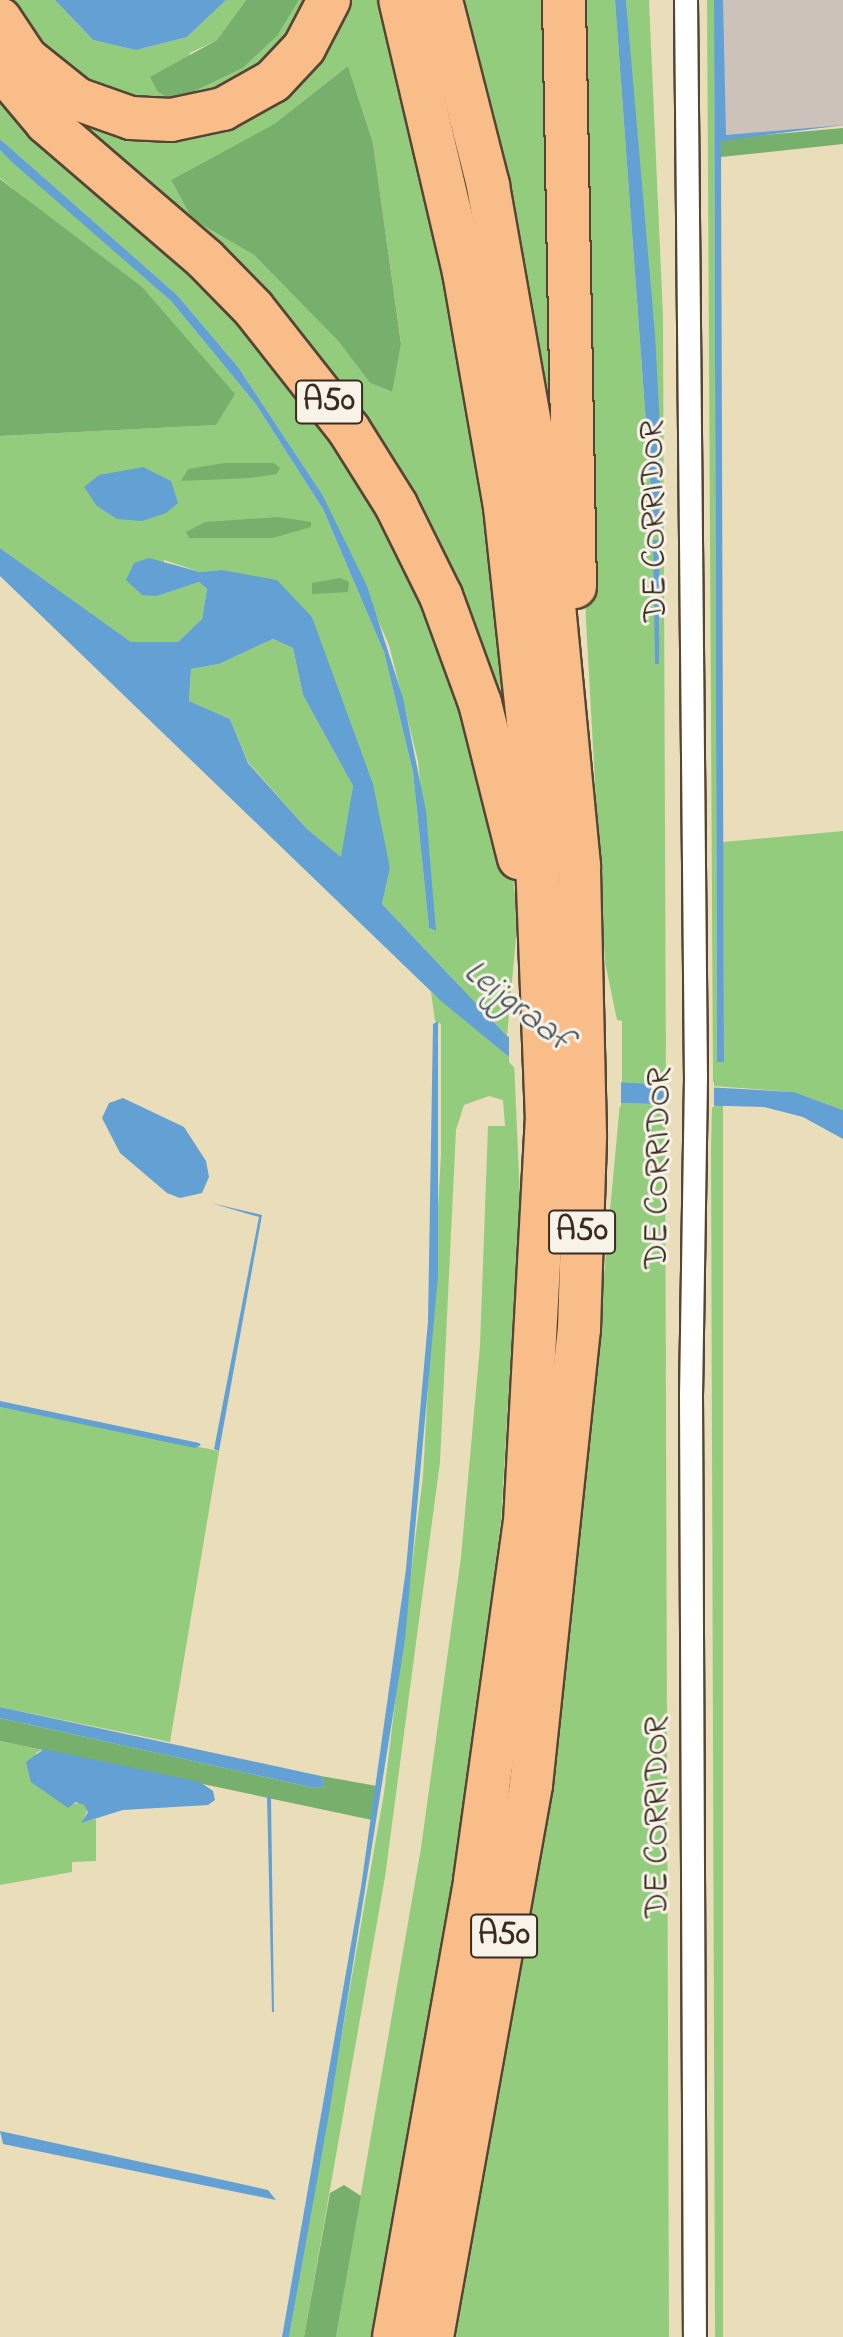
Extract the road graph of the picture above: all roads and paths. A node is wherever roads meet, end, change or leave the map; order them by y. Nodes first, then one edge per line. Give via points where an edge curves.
1 (329, 0) edge
2 (400, 0) edge
3 (441, 0) edge
4 (564, 0) edge
5 (686, 0) edge
6 (0, 19) edge
7 (0, 67) edge
8 (564, 671) junction
9 (545, 996) junction
10 (566, 1128) junction
11 (394, 2337) edge
12 (432, 2337) edge
13 (695, 2337) edge

1 - 6 highway via 304,48 273,81 223,109 171,120 131,118 77,99 36,69
2 - 9 highway, A50 via 434,131 491,410 522,642
3 - 8 highway, A50 via 488,185 522,362
4 - 8 highway, A50 via 578,562
5 - 13 street, DE CORRIDOR via 696,1078
7 - 9 highway, A50 via 47,123 205,259 253,308 323,393 396,505 441,596 480,703
8 - 10 highway, A50 via 585,1026
9 - 10 highway, A50
10 - 11 highway, A50 via 525,1522 475,1881
10 - 12 highway, A50 via 578,1345 531,1785

